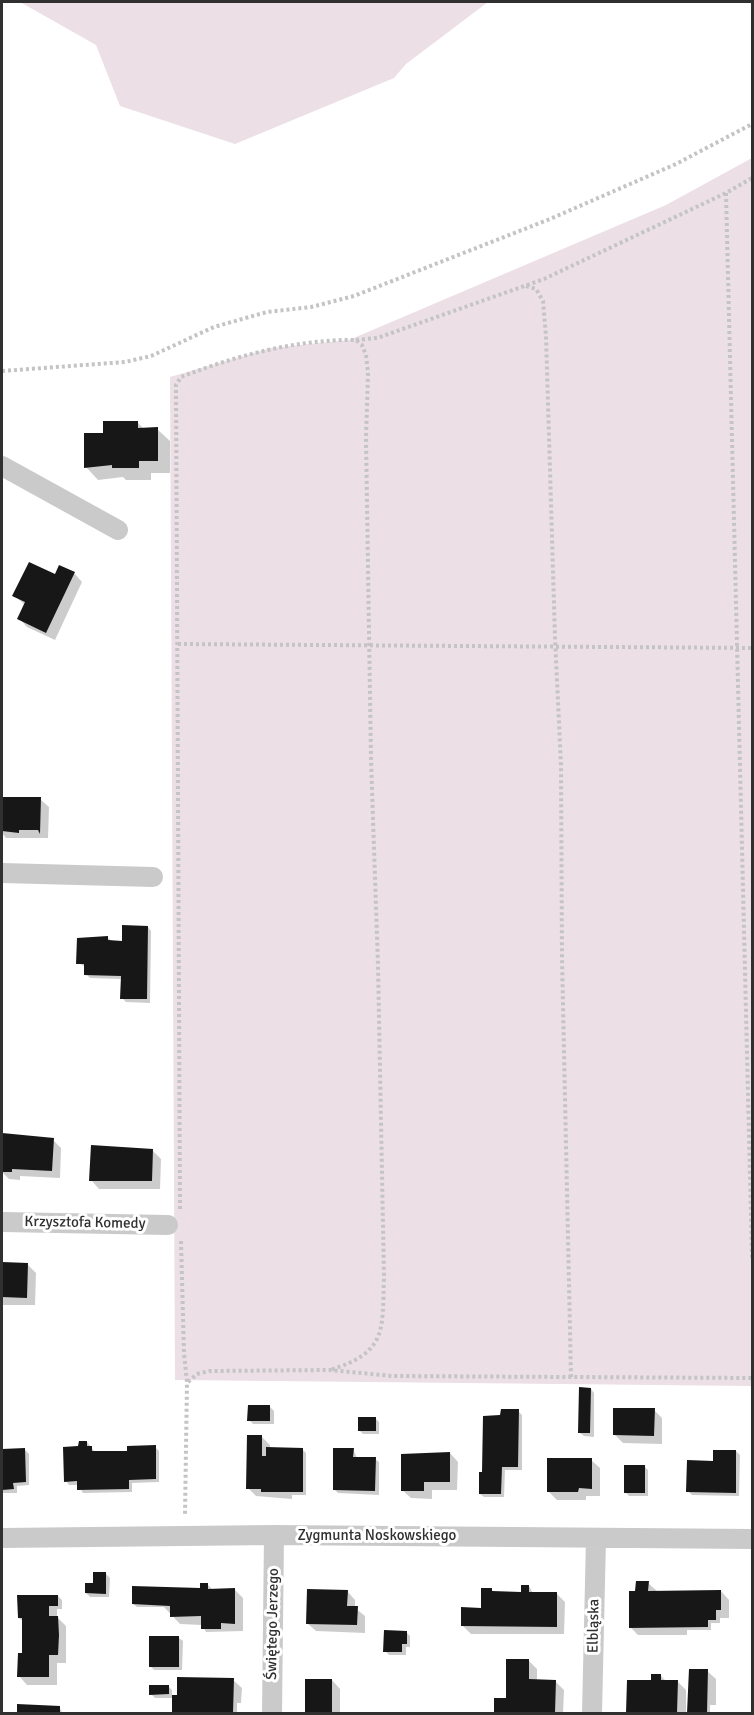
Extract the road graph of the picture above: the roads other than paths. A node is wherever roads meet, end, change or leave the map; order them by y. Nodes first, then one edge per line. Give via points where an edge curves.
1 (2, 466) edge
2 (118, 530) dead end
3 (2, 873) edge
4 (153, 877) dead end
5 (2, 1222) edge
6 (176, 1227) road end
7 (274, 1535) junction
8 (2, 1538) edge
9 (596, 1538) junction
10 (753, 1539) edge
11 (272, 1713) edge
12 (592, 1713) edge

1 - 2 street
3 - 4 street
5 - 6 street, Krzysztofa Komedy
7 - 8 street, Zygmunta Noskowskiego
7 - 9 street, Zygmunta Noskowskiego
7 - 11 street, Świętego Jerzego
9 - 10 street, Zygmunta Noskowskiego
9 - 12 street, Elbląska

